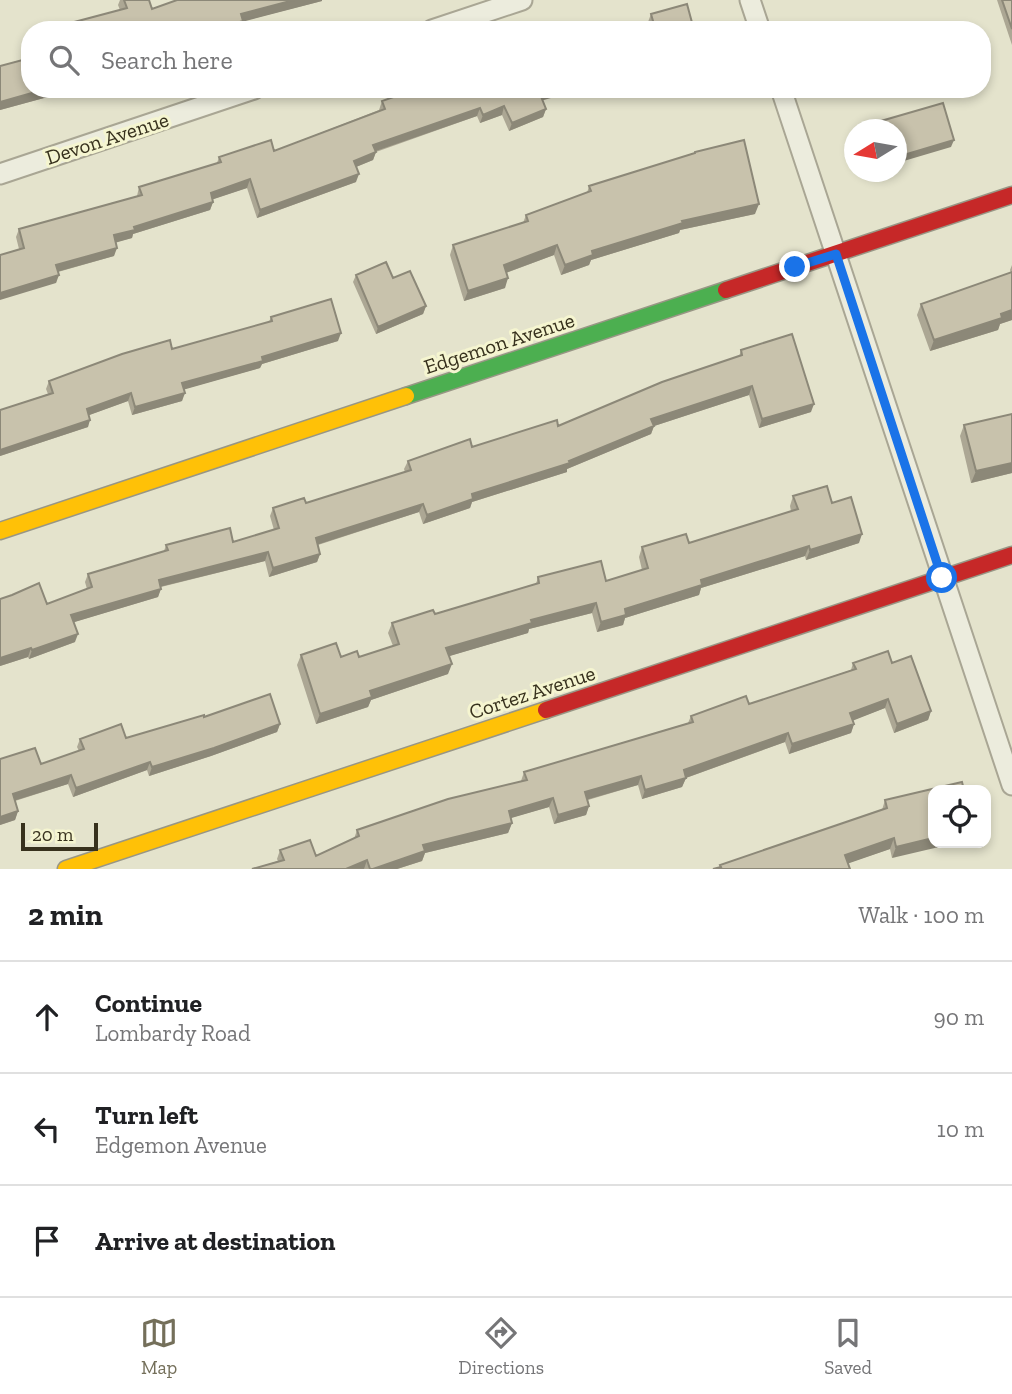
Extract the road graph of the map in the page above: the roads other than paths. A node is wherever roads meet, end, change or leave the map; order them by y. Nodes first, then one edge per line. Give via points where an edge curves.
1 (522, 0) edge
2 (750, 0) edge
3 (459, 21) edge
4 (757, 21) edge
5 (227, 98) edge
6 (783, 98) edge
7 (0, 174) edge
8 (1012, 195) edge
9 (836, 254) junction
10 (0, 531) edge
11 (1012, 555) edge
12 (942, 578) junction
13 (1012, 785) edge
14 (66, 869) edge

1 - 3 street
2 - 4 street
5 - 7 street, Devon Avenue
6 - 9 street
8 - 9 street, Edgemon Avenue
9 - 10 street, Edgemon Avenue
9 - 12 street
11 - 12 street, Cortez Avenue
12 - 13 street
12 - 14 street, Cortez Avenue

